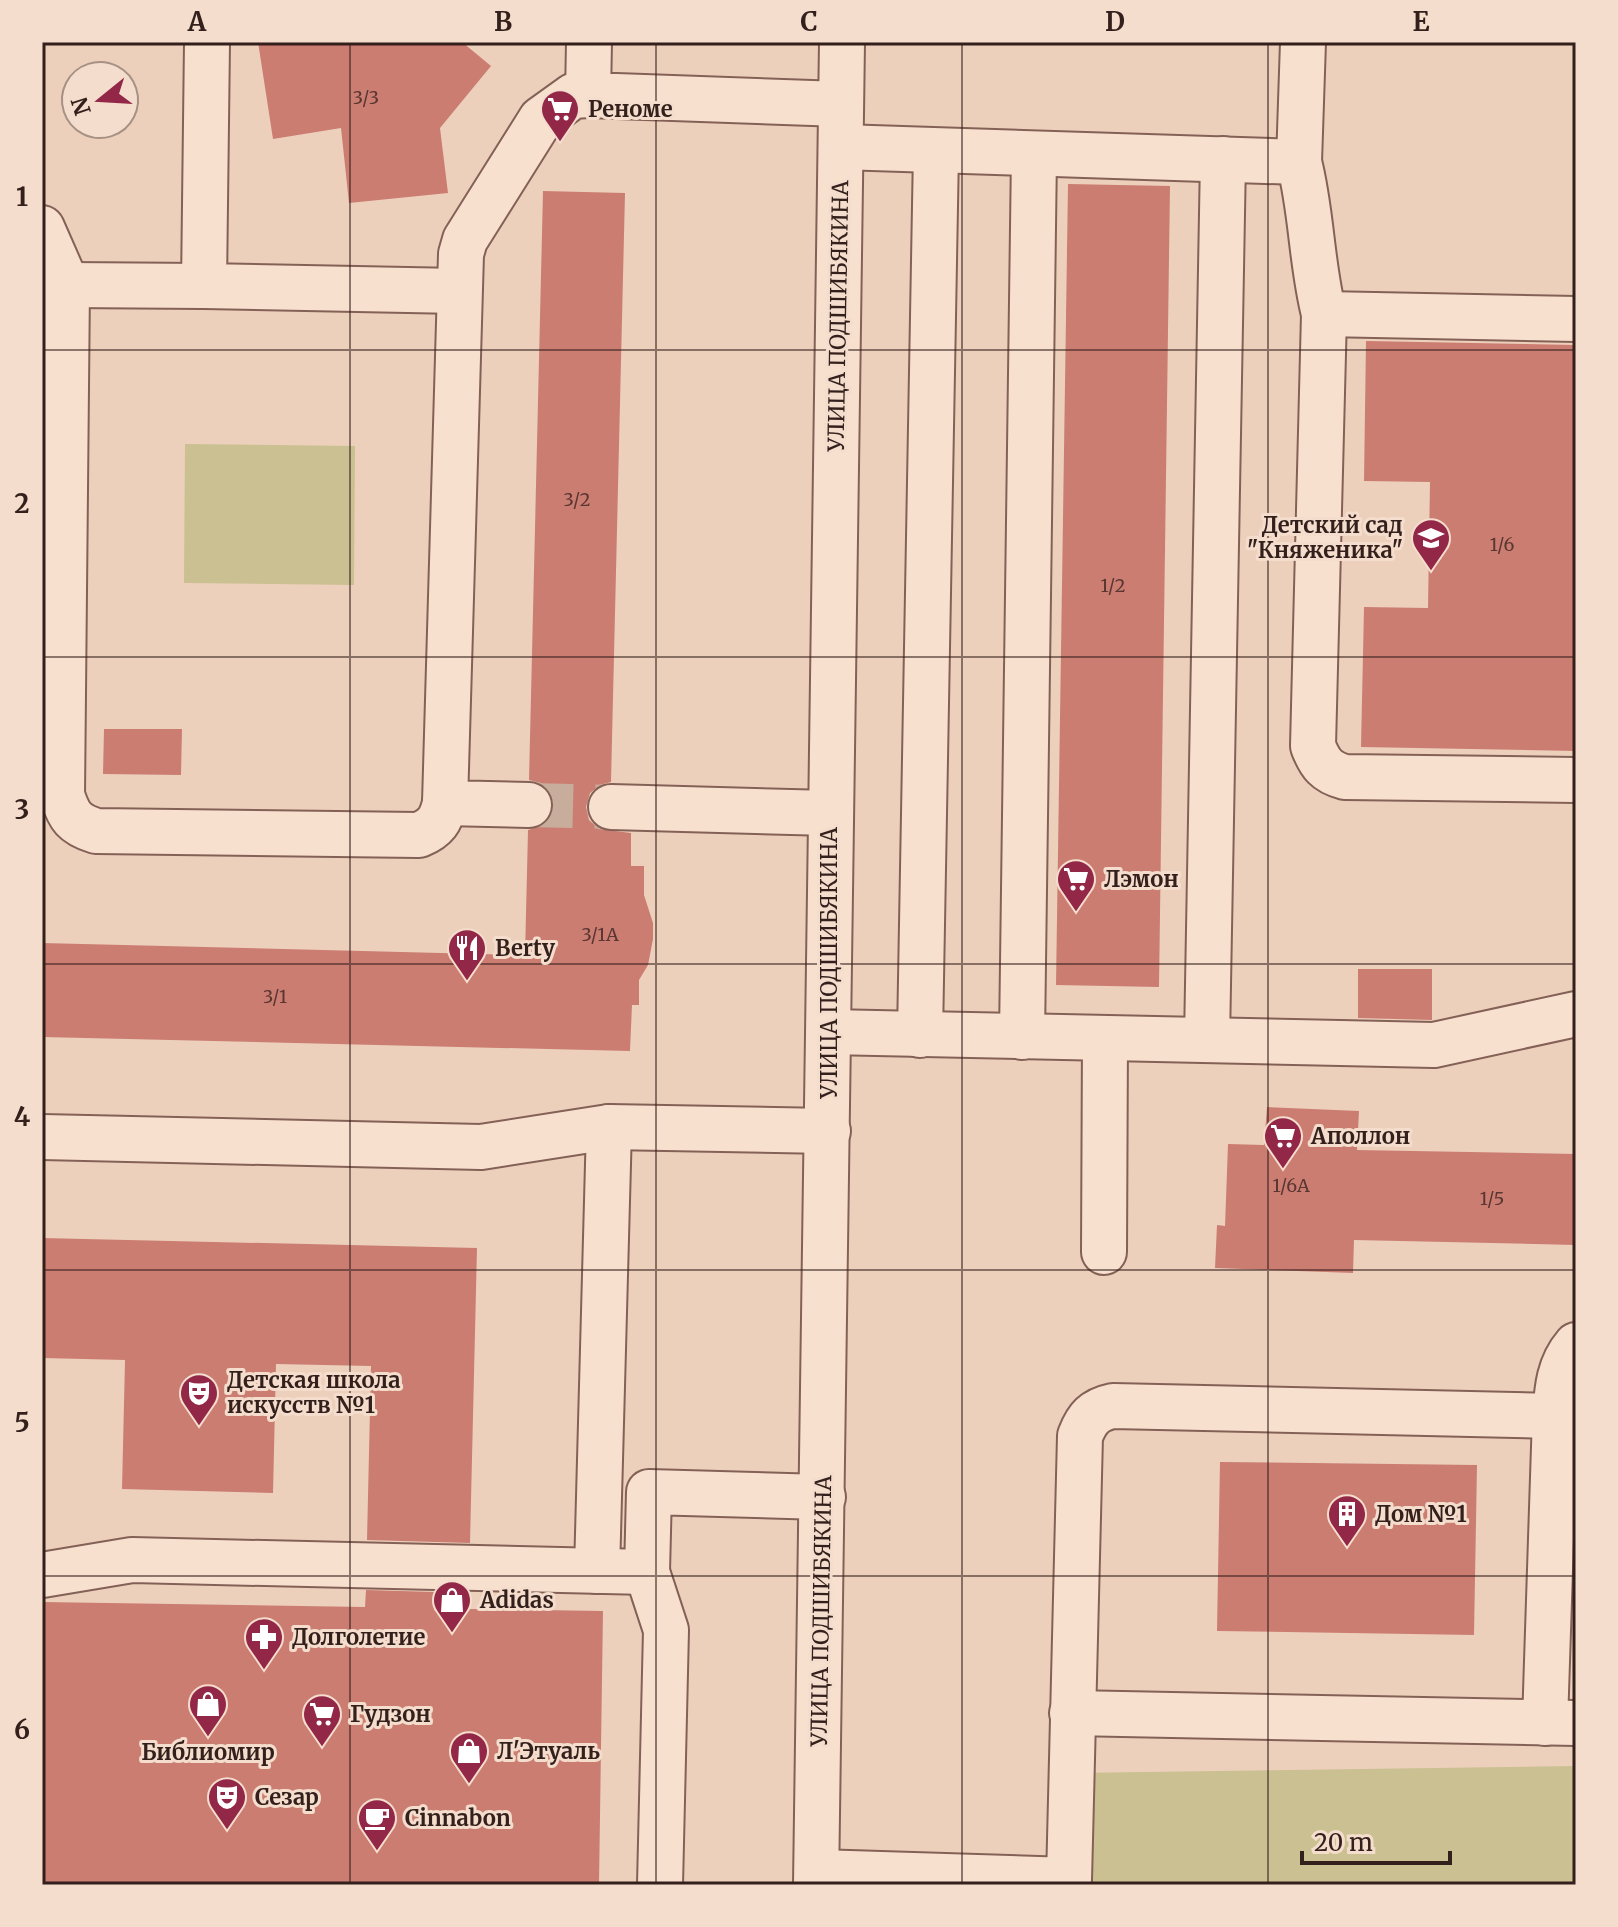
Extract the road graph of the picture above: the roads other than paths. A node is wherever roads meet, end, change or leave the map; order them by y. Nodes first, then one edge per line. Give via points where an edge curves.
1 (207, 42) edge
2 (589, 42) edge
3 (842, 42) edge
4 (1303, 42) edge
5 (588, 95) junction
6 (841, 104) junction
7 (841, 147) junction
8 (936, 151) junction
9 (1034, 154) junction
10 (1223, 159) junction
11 (1299, 162) junction
12 (42, 228) edge
13 (67, 285) junction
14 (204, 286) junction
15 (459, 291) junction
16 (1324, 314) junction
17 (1576, 319) edge
18 (1576, 780) edge
19 (445, 803) junction
20 (529, 805) tunnel mouth
21 (611, 807) tunnel mouth
22 (830, 813) junction
23 (1576, 1014) edge
24 (829, 1032) junction
25 (920, 1035) junction
26 (1022, 1037) junction
27 (1105, 1038) junction
28 (1207, 1040) junction
29 (609, 1127) junction
30 (828, 1131) junction
31 (42, 1137) edge
32 (1104, 1252) dead end
33 (1576, 1345) edge
34 (1555, 1416) junction
35 (602, 1448) junction
36 (1565, 1470) edge
37 (649, 1492) junction
38 (823, 1497) junction
39 (597, 1571) junction
40 (647, 1572) junction
41 (42, 1575) edge
42 (1072, 1713) junction
43 (1561, 1723) edge
44 (816, 1878) edge
45 (1069, 1883) edge
46 (660, 1885) edge

1 - 14 street
2 - 5 street
3 - 6 street, УЛИЦА ПОДШИБЯКИНА
4 - 11 street
5 - 6 street
5 - 15 street via 573,96 541,119 465,240
6 - 7 street, УЛИЦА ПОДШИБЯКИНА
7 - 8 street
7 - 22 street, УЛИЦА ПОДШИБЯКИНА
8 - 9 street
8 - 25 street
9 - 10 street
9 - 26 street
10 - 11 street
10 - 28 street
11 - 16 street
12 - 13 street
13 - 14 street
13 - 19 street via 62,795 68,814 96,831 419,835 441,820
14 - 15 street
15 - 19 street
16 - 17 street
16 - 18 street via 1313,746 1320,764 1345,777
19 - 20 street
21 - 22 street
22 - 24 street, УЛИЦА ПОДШИБЯКИНА
23 - 28 street via 1434,1045
24 - 25 street
24 - 30 street, УЛИЦА ПОДШИБЯКИНА
25 - 26 street
26 - 27 street
27 - 28 street
27 - 32 street
29 - 30 street
29 - 31 street via 481,1147
29 - 35 street
30 - 38 street, УЛИЦА ПОДШИБЯКИНА
33 - 34 street via 1558,1377
34 - 36 street
34 - 42 street via 1098,1409 1080,1436
35 - 37 street
35 - 39 street
36 - 43 street
37 - 38 street
37 - 40 street
38 - 44 street, УЛИЦА ПОДШИБЯКИНА
39 - 40 street
39 - 41 street via 132,1560
40 - 46 street via 666,1630
42 - 43 street
42 - 45 street
44 - 45 street

